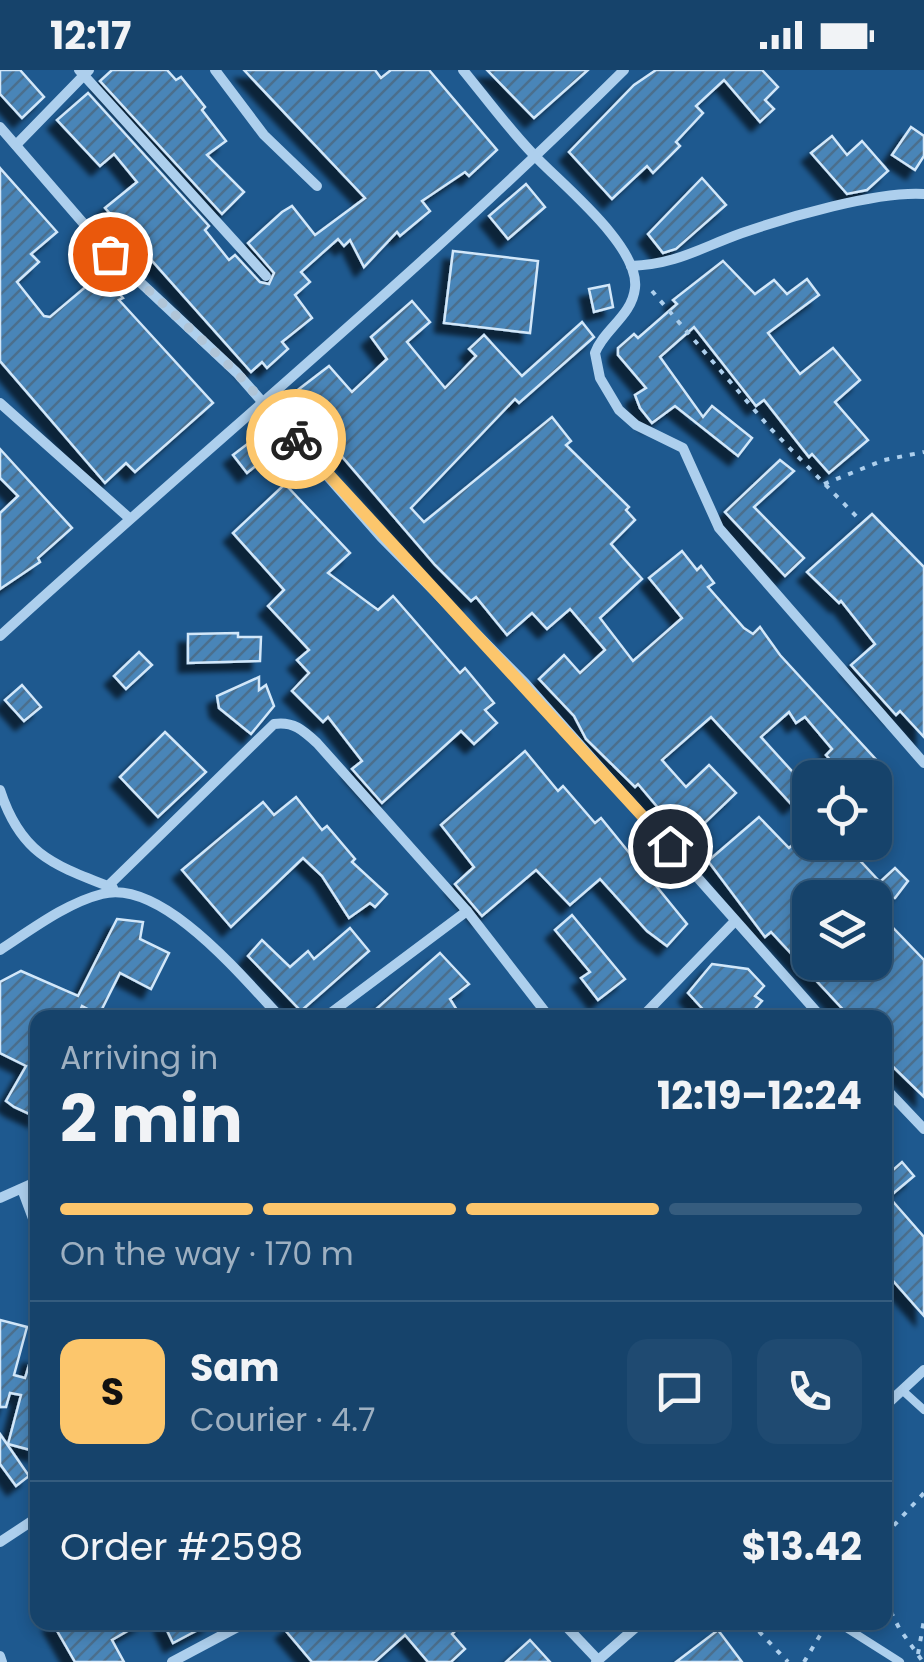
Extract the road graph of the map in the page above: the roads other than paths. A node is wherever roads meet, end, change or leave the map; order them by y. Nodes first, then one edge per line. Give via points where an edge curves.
1 (215, 70) edge
2 (464, 70) edge
3 (624, 70) edge
4 (84, 72) edge
5 (0, 127) edge
6 (16, 145) junction
7 (534, 155) junction
8 (318, 186) dead end
9 (924, 194) edge
10 (633, 270) junction
11 (266, 276) dead end
12 (261, 402) junction
13 (0, 403) edge
14 (128, 517) junction
15 (0, 636) edge
16 (924, 763) edge
17 (0, 790) edge
18 (108, 886) junction
19 (126, 892) junction
20 (467, 910) junction
21 (736, 921) junction
22 (0, 950) edge
23 (273, 1010) edge
24 (335, 1010) edge
25 (544, 1010) edge
26 (649, 1010) edge
27 (815, 1010) edge
28 (892, 1095) edge
29 (924, 1129) edge
30 (30, 1185) edge
31 (22, 1189) junction
32 (0, 1198) edge
33 (30, 1210) edge
34 (924, 1370) edge
35 (902, 1390) junction
36 (892, 1399) edge
37 (924, 1410) edge
38 (30, 1522) edge
39 (0, 1542) edge
40 (231, 1630) edge
41 (569, 1630) edge
42 (633, 1630) edge
43 (850, 1630) edge
44 (192, 1650) junction
45 (597, 1661) edge
46 (172, 1662) edge
47 (198, 1662) edge
48 (900, 1662) edge

1 - 8 street via 264,135
2 - 7 street
3 - 7 street
4 - 6 street
4 - 11 street
5 - 6 street
6 - 12 street via 110,254
7 - 10 street via 576,193
7 - 12 street
9 - 10 street via 884,196 744,232 670,263
10 - 16 street via 632,298 595,353 607,395 636,425 683,448 719,528
12 - 14 street
12 - 21 street
13 - 14 street
14 - 15 street
17 - 18 street via 19,834 41,858
18 - 19 street
18 - 20 street via 274,724 286,722 317,743
19 - 22 street via 86,901
19 - 23 street via 150,899 189,928
20 - 24 street
20 - 25 street
21 - 26 street
21 - 27 street
28 - 29 street
30 - 31 street
31 - 32 street
31 - 33 street
34 - 35 street
35 - 36 street
35 - 37 lane
38 - 39 street
40 - 44 street
41 - 45 street
42 - 45 street
43 - 48 lane
44 - 46 street
44 - 47 street

